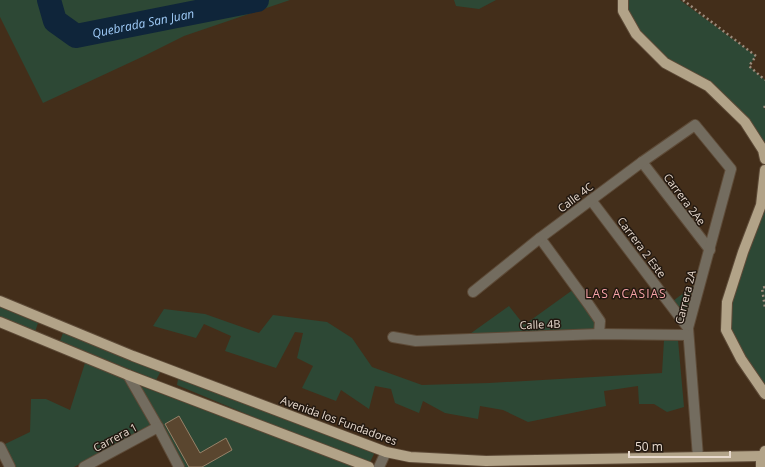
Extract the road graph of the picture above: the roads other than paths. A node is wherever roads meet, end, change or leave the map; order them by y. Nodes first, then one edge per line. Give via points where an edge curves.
1 (623, 0) edge
2 (765, 159) edge
3 (642, 162) junction
4 (731, 170) joint
5 (765, 170) edge
6 (591, 200) junction
7 (540, 238) junction
8 (710, 250) junction
9 (472, 292) dead end
10 (0, 301) edge
11 (0, 322) edge
12 (688, 332) junction
13 (599, 334) junction
14 (393, 337) dead end
15 (128, 375) junction
16 (765, 394) edge
17 (158, 427) junction
18 (0, 447) edge
19 (386, 452) junction
20 (764, 454) edge
21 (698, 457) junction
22 (95, 465) edge
23 (10, 467) edge
24 (84, 467) edge
25 (179, 467) edge
26 (369, 467) edge
27 (379, 467) edge
28 (761, 467) edge

1 - 2 main road via 623,11 636,34 665,63 708,86 719,96 745,122
3 - 4 street, Calle 4C via 695,125
3 - 6 street, Calle 4C
3 - 8 street, Carrera 2Ae
4 - 8 street, Carrera 2A
5 - 16 main road via 761,205 727,302 726,330 741,359
6 - 7 street, Calle 4C
6 - 12 street, Carrera 2 Este
7 - 9 street, Calle 4C
7 - 13 street via 600,321
8 - 12 street, Carrera 2A
10 - 19 main road, Avenida los Fundadores via 133,356
11 - 15 main road
12 - 13 street, Calle 4B
12 - 21 street, Carrera 2A
13 - 14 street, Calle 4B via 416,340
15 - 17 street
15 - 26 main road
17 - 22 street, Carrera 1
17 - 25 street
18 - 23 street
19 - 21 main road, Avenida los Fundadores via 410,457 486,461
19 - 27 street
20 - 21 main road, Avenida los Fundadores
20 - 28 main road
22 - 24 street, Carrera 1

